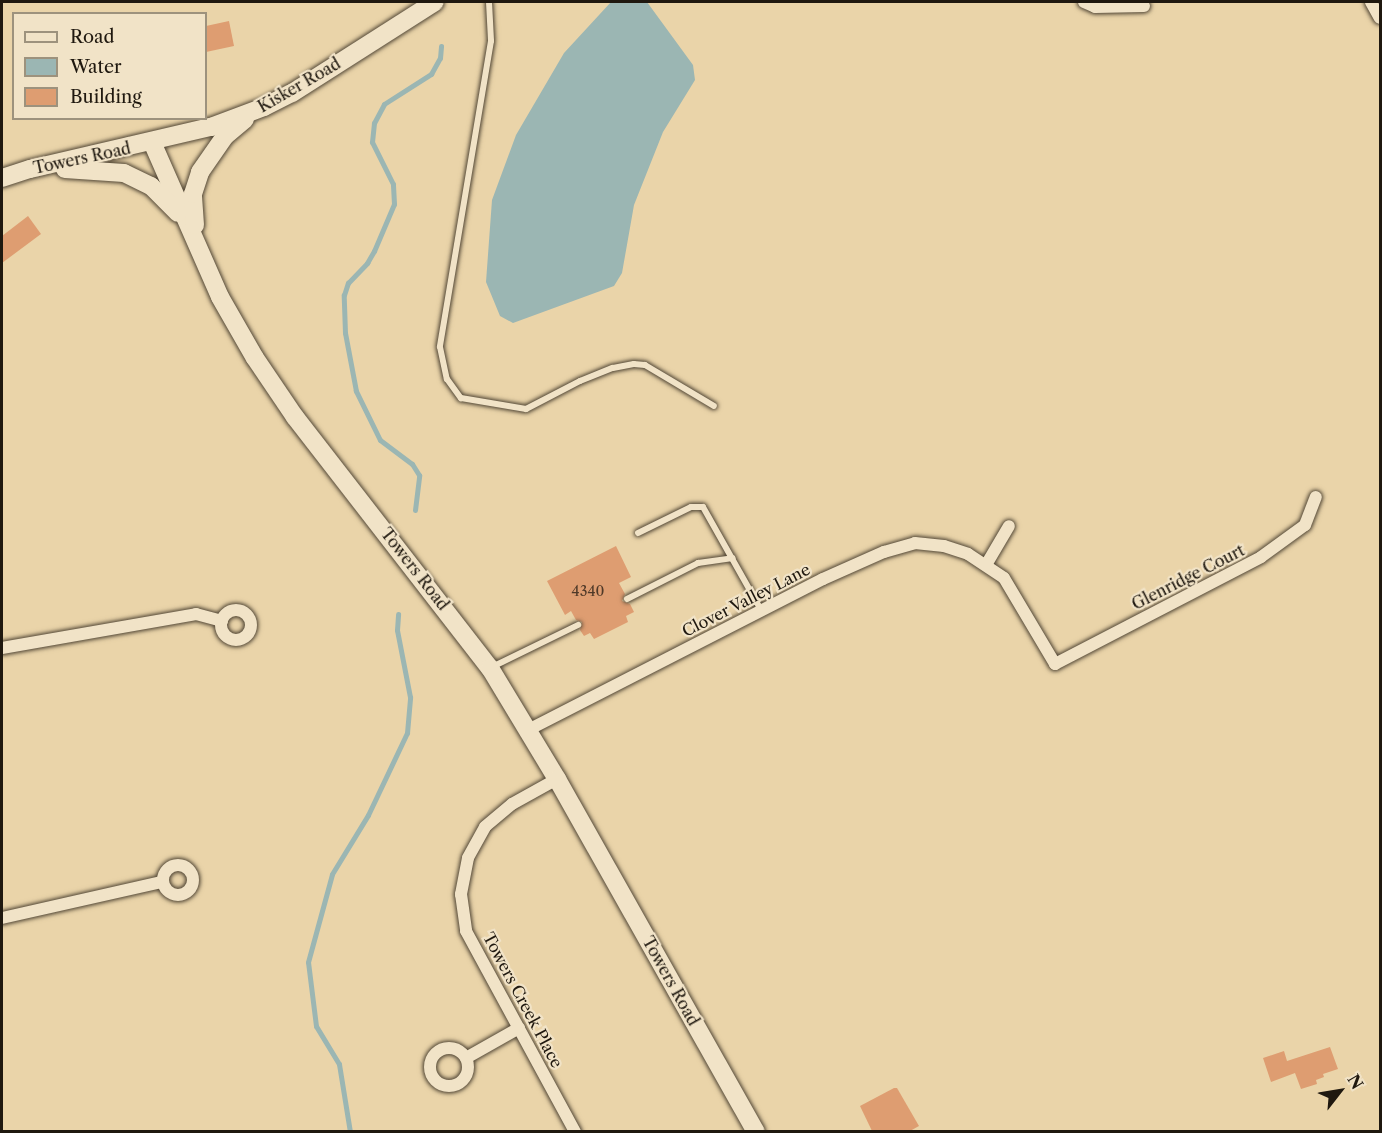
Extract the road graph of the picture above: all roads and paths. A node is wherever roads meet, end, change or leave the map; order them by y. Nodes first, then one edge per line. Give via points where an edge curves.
1 (435, 2) edge
2 (489, 2) edge
3 (1084, 2) edge
4 (1371, 2) edge
5 (1144, 6) dead end
6 (1380, 18) edge
7 (264, 107) junction
8 (152, 142) junction
9 (30, 169) junction
10 (2, 178) edge
11 (189, 225) junction
12 (203, 259) junction
13 (714, 406) dead end
14 (1316, 497) dead end
15 (1009, 526) dead end
16 (638, 533) dead end
17 (733, 558) junction
18 (986, 565) junction
19 (627, 599) dead end
20 (761, 610) junction
21 (222, 621) dead end
22 (578, 625) dead end
23 (2, 648) edge
24 (1055, 664) joint
25 (490, 668) junction
26 (528, 730) junction
27 (557, 779) junction
28 (162, 882) dead end
29 (2, 918) edge
30 (519, 1028) junction
31 (466, 1058) dead end
32 (575, 1131) edge
33 (756, 1131) edge

1 - 7 main road, Kisker Road
2 - 13 lane via 491,41 440,347 447,379 461,398 526,409 613,368 645,365
3 - 5 street via 1095,7
4 - 6 street
7 - 8 main road, Kisker Road
7 - 12 main road via 225,136 195,182 194,220
8 - 9 main road, Towers Road
8 - 11 main road, Towers Road
9 - 10 main road, Towers Road
9 - 11 main road via 124,172 151,186
11 - 12 main road, Towers Road
12 - 25 main road, Towers Road via 237,328 295,417
14 - 24 street, Glenridge Court via 1305,525 1261,557
15 - 18 street
16 - 17 lane via 691,507 703,507
17 - 19 lane via 698,562
17 - 20 lane
18 - 20 street, Clover Valley Lane via 944,546 915,543 884,552
18 - 24 street, Clover Valley Lane via 1014,591
20 - 26 street, Clover Valley Lane
21 - 23 street via 196,614
22 - 25 lane
25 - 26 main road, Towers Road
26 - 27 main road, Towers Road
27 - 30 street, Towers Creek Place via 512,804 485,827 468,858 461,894 466,931
27 - 33 main road, Towers Road
28 - 29 street
30 - 31 street
30 - 32 street, Towers Creek Place

